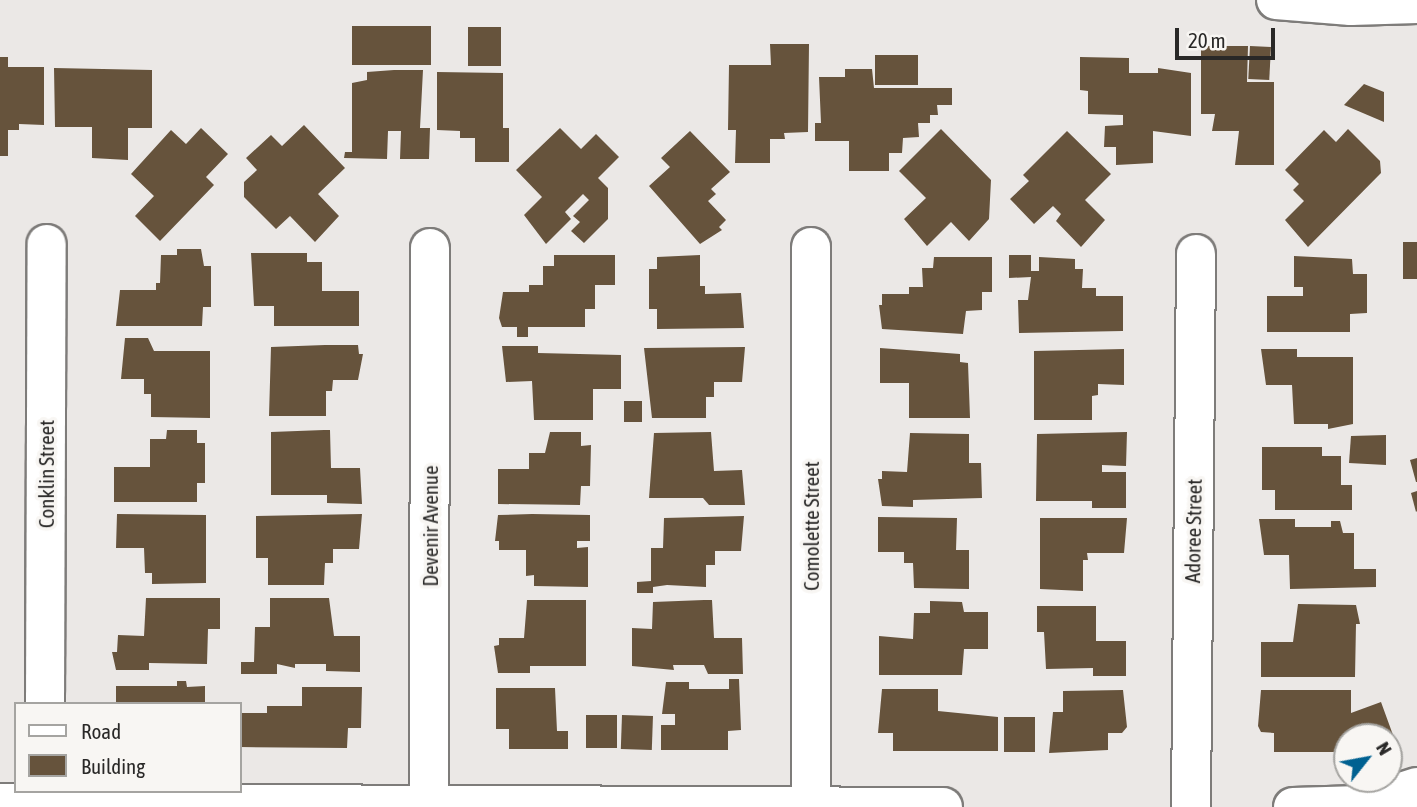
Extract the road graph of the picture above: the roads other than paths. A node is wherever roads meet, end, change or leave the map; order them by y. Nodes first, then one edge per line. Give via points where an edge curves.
1 (1276, 0) edge
2 (1417, 4) edge
3 (47, 244) dead end
4 (811, 247) dead end
5 (430, 248) dead end
6 (1196, 254) dead end
7 (45, 702) edge
8 (1417, 787) edge
9 (45, 797) edge
10 (0, 803) edge
11 (429, 805) junction
12 (811, 806) edge
13 (943, 807) edge
14 (1191, 807) edge
15 (1293, 807) edge

1 - 2 street via 1351,6
3 - 7 street, Conklin Street
4 - 12 street, Comolette Street
5 - 11 street, Devenir Avenue
6 - 14 street, Adoree Street
8 - 15 street via 1360,805
9 - 10 street
9 - 11 street
11 - 12 street
12 - 13 street

